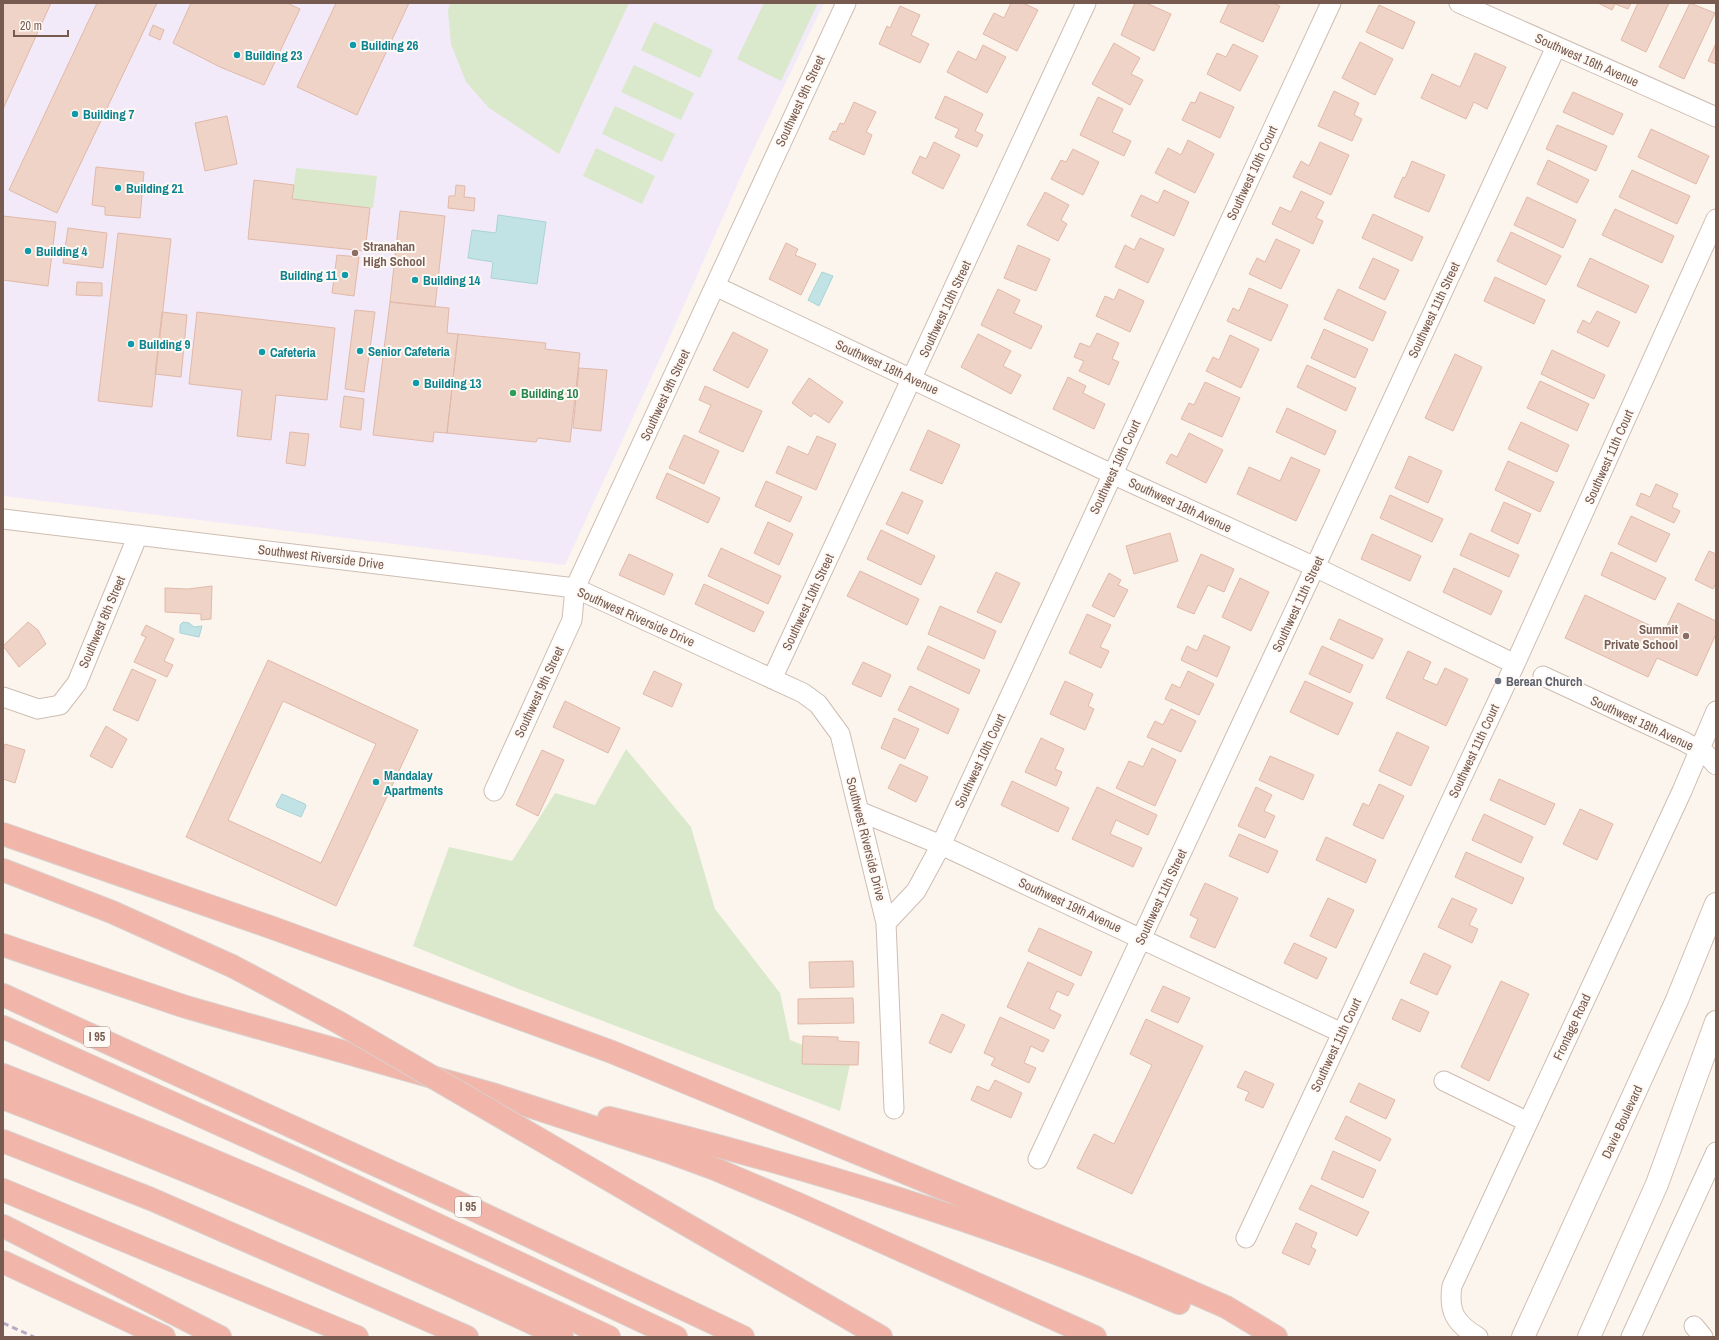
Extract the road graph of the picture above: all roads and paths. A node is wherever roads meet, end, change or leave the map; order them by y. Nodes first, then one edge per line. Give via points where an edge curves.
1 (846, 3) edge
2 (1086, 3) edge
3 (1331, 3) edge
4 (1459, 3) edge
5 (1556, 47) junction
6 (1716, 117) edge
7 (1716, 219) edge
8 (715, 286) junction
9 (913, 378) junction
10 (1112, 474) junction
11 (3, 519) edge
12 (138, 535) junction
13 (1315, 567) junction
14 (575, 588) junction
15 (1515, 664) junction
16 (1543, 676) dead end
17 (772, 679) junction
18 (3, 697) edge
19 (1716, 710) edge
20 (1700, 750) junction
21 (1716, 764) edge
22 (494, 791) dead end
23 (861, 812) junction
24 (3, 834) edge
25 (941, 845) junction
26 (3, 870) edge
27 (1716, 904) edge
28 (886, 923) junction
29 (1142, 939) junction
30 (3, 945) edge
31 (3, 995) edge
32 (1716, 1022) edge
33 (3, 1027) edge
34 (1342, 1033) junction
35 (3, 1065) edge
36 (3, 1075) edge
37 (1444, 1082) dead end
38 (492, 1094) junction
39 (3, 1098) edge
40 (66, 1100) junction
41 (894, 1109) dead end
42 (1528, 1122) junction
43 (3, 1141) edge
44 (1716, 1152) edge
45 (1038, 1159) dead end
46 (3, 1190) edge
47 (3, 1226) edge
48 (1246, 1238) dead end
49 (3, 1262) edge
50 (1593, 1329) edge
51 (164, 1337) edge
52 (220, 1337) edge
53 (357, 1337) edge
54 (467, 1337) edge
55 (562, 1337) edge
56 (609, 1337) edge
57 (676, 1337) edge
58 (743, 1337) edge
59 (881, 1337) edge
60 (1095, 1337) edge
61 (1256, 1337) edge
62 (1276, 1337) edge
63 (1478, 1337) edge
64 (1523, 1337) edge
65 (1631, 1337) edge

1 - 8 street, Southwest 9th Street
2 - 9 street, Southwest 10th Street
3 - 10 street, Southwest 10th Court
4 - 5 street, Southwest 16th Avenue
5 - 6 street, Southwest 16th Avenue
5 - 13 street, Southwest 11th Street
7 - 15 street, Southwest 11th Court
8 - 9 street, Southwest 18th Avenue
8 - 14 street, Southwest 9th Street
9 - 10 street, Southwest 18th Avenue
9 - 17 street, Southwest 10th Street
10 - 13 street, Southwest 18th Avenue
10 - 25 street, Southwest 10th Court
11 - 12 street, Southwest Riverside Drive
12 - 14 street, Southwest Riverside Drive
12 - 18 street, Southwest 8th Street via 76,682 60,706 38,709
13 - 15 street, Southwest 18th Avenue
13 - 29 street, Southwest 11th Street
14 - 17 street, Southwest Riverside Drive
14 - 22 street, Southwest 9th Street via 572,620
15 - 34 street, Southwest 11th Court
16 - 20 street, Southwest 18th Avenue
17 - 23 street, Southwest Riverside Drive via 803,693 818,704 840,734
19 - 20 street, Frontage Road
20 - 21 street, Southwest 18th Avenue
20 - 42 street, Frontage Road
23 - 25 street, Southwest 19th Avenue
23 - 28 street, Southwest Riverside Drive
24 - 62 highway via 273,928 612,1052 1155,1276 1226,1307
25 - 28 street, Southwest 10th Court via 916,891
25 - 29 street, Southwest 19th Avenue
26 - 59 highway, bridge via 112,912 232,966 338,1022
27 - 64 main road, Davie Boulevard via 1677,1000
28 - 41 street, Southwest Riverside Drive
29 - 34 street, Southwest 19th Avenue
29 - 45 street, Southwest 11th Street
30 - 38 highway via 186,1007
31 - 58 highway, I 95 via 466,1206
32 - 50 main road via 1671,1150
33 - 57 highway via 308,1164
34 - 48 street, Southwest 11th Court
35 - 40 highway
36 - 40 highway
37 - 42 street
38 - 60 highway via 715,1169
38 - 61 highway via 612,1119 846,1182 974,1224 1095,1269
39 - 55 highway via 187,1170
40 - 56 highway via 355,1221
42 - 63 street, Frontage Road via 1450,1296 1453,1313 1464,1327
43 - 54 highway via 152,1199
44 - 65 street
46 - 53 highway
47 - 52 highway
49 - 51 highway

